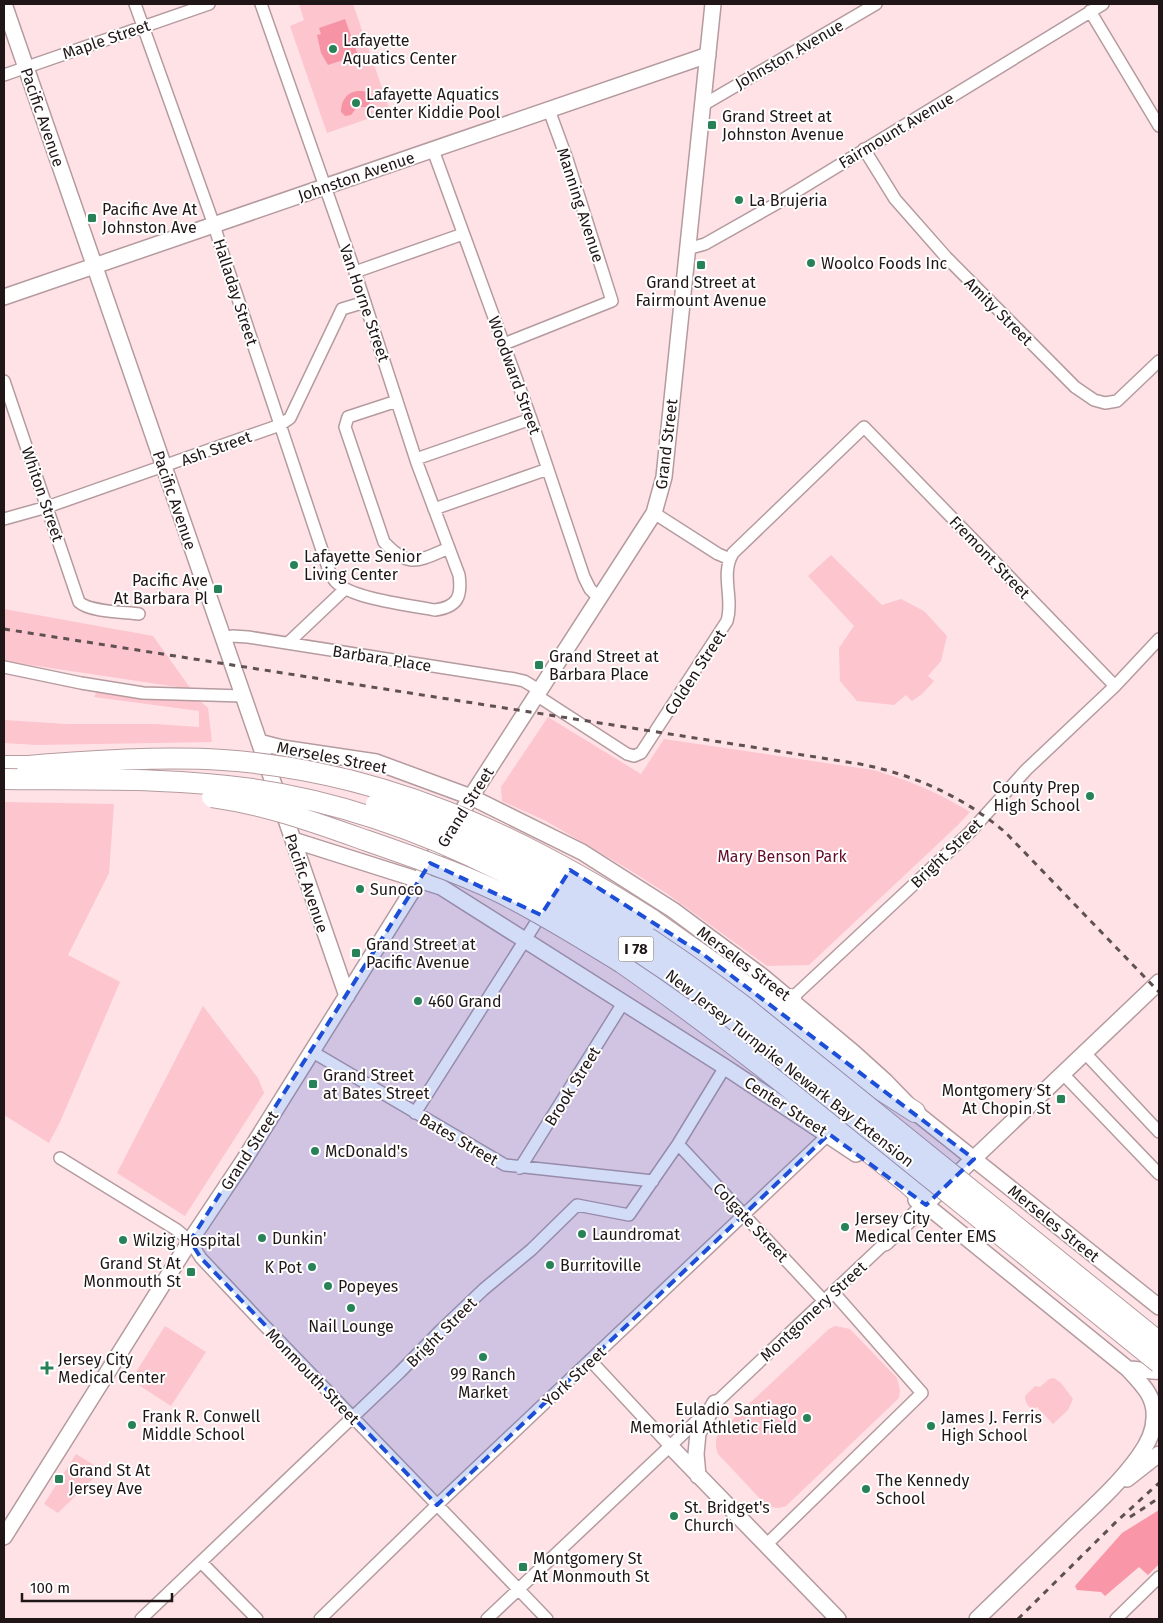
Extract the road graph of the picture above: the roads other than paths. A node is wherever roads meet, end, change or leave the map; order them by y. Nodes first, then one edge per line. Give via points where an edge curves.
1 (4, 4) edge
2 (135, 4) edge
3 (209, 4) edge
4 (261, 4) edge
5 (713, 4) edge
6 (876, 4) edge
7 (1102, 4) edge
8 (1090, 11) junction
9 (143, 26) junction
10 (708, 55) junction
11 (26, 67) junction
12 (4, 75) edge
13 (703, 105) junction
14 (549, 110) junction
15 (1159, 126) edge
16 (864, 149) junction
17 (433, 150) junction
18 (324, 187) junction
19 (214, 225) junction
20 (464, 234) junction
21 (687, 249) junction
22 (95, 266) junction
23 (355, 272) junction
24 (4, 298) edge
25 (365, 302) junction
26 (504, 344) junction
27 (1159, 362) edge
28 (4, 381) edge
29 (397, 401) junction
30 (531, 419) junction
31 (280, 425) junction
32 (416, 459) junction
33 (164, 467) junction
34 (548, 469) junction
35 (47, 507) junction
36 (434, 509) junction
37 (654, 513) junction
38 (4, 519) edge
39 (449, 548) junction
40 (730, 559) junction
41 (346, 589) junction
42 (599, 598) junction
43 (139, 614) dead end
44 (223, 638) junction
45 (1159, 639) edge
46 (288, 643) junction
47 (4, 667) edge
48 (1116, 686) junction
49 (537, 693) junction
50 (243, 696) junction
51 (259, 742) junction
52 (4, 766) edge
53 (27, 766) junction
54 (4, 779) edge
55 (471, 797) junction
56 (293, 840) junction
57 (582, 852) junction
58 (419, 881) junction
59 (525, 939) junction
60 (1159, 982) edge
61 (346, 996) junction
62 (791, 999) junction
63 (764, 1000) junction
64 (623, 1004) junction
65 (311, 1051) junction
66 (1085, 1053) junction
67 (725, 1067) junction
68 (1063, 1074) junction
69 (915, 1112) junction
70 (415, 1113) junction
71 (1159, 1132) edge
72 (828, 1134) junction
73 (678, 1144) junction
74 (60, 1158) dead end
75 (974, 1159) junction
76 (520, 1168) junction
77 (1159, 1174) edge
78 (653, 1181) junction
79 (926, 1205) junction
80 (743, 1214) junction
81 (190, 1241) junction
82 (885, 1243) joint
83 (828, 1296) junction
84 (1159, 1307) edge
85 (1159, 1342) edge
86 (590, 1360) junction
87 (1159, 1363) edge
88 (1128, 1369) junction
89 (1159, 1371) edge
90 (715, 1403) junction
91 (353, 1417) junction
92 (1159, 1439) edge
93 (670, 1446) junction
94 (1159, 1454) edge
95 (698, 1476) junction
96 (1122, 1483) junction
97 (1103, 1497) junction
98 (437, 1505) junction
99 (4, 1537) edge
100 (766, 1545) junction
101 (201, 1562) junction
102 (1159, 1577) edge
103 (518, 1589) junction
104 (1122, 1617) edge
105 (836, 1618) edge
106 (141, 1619) edge
107 (257, 1619) edge
108 (320, 1619) edge
109 (486, 1619) edge
110 (547, 1619) edge
111 (977, 1619) edge

1 - 11 main road, Pacific Avenue
2 - 9 street, Halladay Street
3 - 9 street, Maple Street
4 - 18 street, Van Horne Street
5 - 10 main road, Grand Street
6 - 13 street, Johnston Avenue
7 - 8 street, Fairmount Avenue
8 - 15 street
8 - 16 street, Fairmount Avenue
9 - 11 street, Maple Street
9 - 19 street, Halladay Street
10 - 13 main road, Grand Street
10 - 14 main road, Johnston Avenue
11 - 12 street, Maple Street
11 - 22 main road, Pacific Avenue
13 - 21 main road, Grand Street
14 - 17 main road, Johnston Avenue
14 - 26 street, Manning Avenue via 612,301
16 - 21 street, Fairmount Avenue via 706,244
16 - 27 street, Amity Street via 895,199 936,246 1075,387 1094,400 1117,401
17 - 18 main road, Johnston Avenue
17 - 20 street, Woodward Street
18 - 19 main road, Johnston Avenue
18 - 23 street, Van Horne Street
19 - 22 main road, Johnston Avenue
19 - 31 street, Halladay Street
20 - 23 street
20 - 26 street, Woodward Street
21 - 37 main road, Grand Street via 662,487
22 - 24 main road, Johnston Avenue
22 - 33 main road, Pacific Avenue
23 - 25 street, Van Horne Street
25 - 29 street, Van Horne Street
25 - 31 street via 342,309 290,418
26 - 30 street, Woodward Street
28 - 35 street, Whiton Street
29 - 32 street, Van Horne Street
29 - 39 street via 348,418 346,427 384,542 406,560 416,560
30 - 32 street
30 - 34 street, Woodward Street
31 - 33 street, Ash Street
31 - 41 street, Halladay Street via 328,568 335,581
32 - 36 street, Van Horne Street
33 - 35 street, Ash Street
33 - 44 main road, Pacific Avenue
34 - 36 street
34 - 42 street, Woodward Street via 584,577
35 - 38 street, Ash Street
35 - 43 street, Whiton Street via 79,602 84,606
36 - 39 street, Van Horne Street
37 - 40 street
37 - 42 main road, Grand Street
39 - 41 street, Van Horne Street via 461,591 455,602 446,608 435,610 363,596
40 - 48 street, Fremont Street via 736,549 864,427
40 - 49 street, Colden Street via 727,578 730,612 727,621 641,753 627,754
41 - 46 street
42 - 49 main road, Grand Street
44 - 46 street, Barbara Place via 240,636
44 - 50 main road, Pacific Avenue
45 - 48 street, Bright Street
46 - 49 street, Barbara Place via 515,679 524,681
47 - 50 street via 143,693
48 - 62 street, Bright Street via 1026,770 970,832
49 - 55 main road, Grand Street
50 - 51 main road, Pacific Avenue
51 - 55 main road, Merseles Street via 376,762
51 - 56 main road, Pacific Avenue
52 - 53 highway, New Jersey Turnpike Newark Bay Extension / I 78
53 - 63 highway, bridge via 142,758 216,760 297,768 393,791 524,845 564,867 651,919
53 - 85 highway, New Jersey Turnpike Newark Bay Extension / I 78, bridge via 184,769 294,783 421,819 512,859 630,927 726,992
54 - 79 highway, bridge via 228,799 303,818 455,872 498,891 622,963 692,1013 908,1184
54 - 87 highway, New Jersey Turnpike Newark Bay Extension / I 78, bridge via 178,782 274,793 384,821 503,872 609,932 722,1010
55 - 57 main road, Merseles Street
55 - 58 main road, Grand Street
56 - 58 main road, Center Street
56 - 61 main road, Pacific Avenue
57 - 59 street
57 - 62 main road, Merseles Street via 697,927
58 - 59 main road, Center Street via 441,887
58 - 61 main road, Grand Street
59 - 64 main road, Center Street
59 - 70 street
60 - 66 main road, Montgomery Street
61 - 65 main road, Grand Street
62 - 63 highway via 783,1003
62 - 69 main road, Merseles Street via 885,1081
63 - 69 highway via 856,1074
64 - 67 main road, Center Street
64 - 76 street, Brook Street
65 - 70 street, Bates Street
65 - 81 main road, Grand Street
66 - 68 main road, Montgomery Street
66 - 71 street
67 - 72 main road, Center Street
67 - 73 street, Bright Street
68 - 75 main road, Montgomery Street
68 - 77 street
69 - 75 main road, Merseles Street
70 - 76 street, Bates Street via 505,1165
72 - 79 main road, Center Street
72 - 80 street, York Street
73 - 78 street, Bright Street
73 - 80 street, Colgate Street
74 - 81 street, Monmouth Street via 178,1230
75 - 79 main road, Montgomery Street
75 - 84 main road, Merseles Street
76 - 78 street, Bates Street
78 - 91 street, Bright Street via 629,1215 577,1205 484,1289
79 - 82 main road, Montgomery Street
79 - 88 main road, Center Street
80 - 83 street, Colgate Street via 782,1256
80 - 86 street, York Street
81 - 91 street, Monmouth Street via 201,1258
81 - 99 main road, Grand Street
82 - 83 street, Montgomery Street
83 - 90 street, Montgomery Street
83 - 100 street, Colgate Street via 922,1392
86 - 93 street
86 - 98 street, York Street
88 - 89 main road
88 - 97 main road, Center Street via 1148,1392 1154,1408 1154,1423 1138,1456
90 - 93 street, Montgomery Street
90 - 95 main road via 698,1433
91 - 98 street, Monmouth Street
91 - 101 street, Bright Street
92 - 96 main road
93 - 95 main road
93 - 103 street, Montgomery Street
94 - 96 main road
95 - 100 main road
96 - 97 main road
97 - 111 main road
98 - 103 street, Monmouth Street
98 - 108 street, York Street
100 - 105 main road
101 - 106 street, Bright Street
101 - 107 street
102 - 104 street
103 - 109 street, Montgomery Street
103 - 110 street, Monmouth Street

